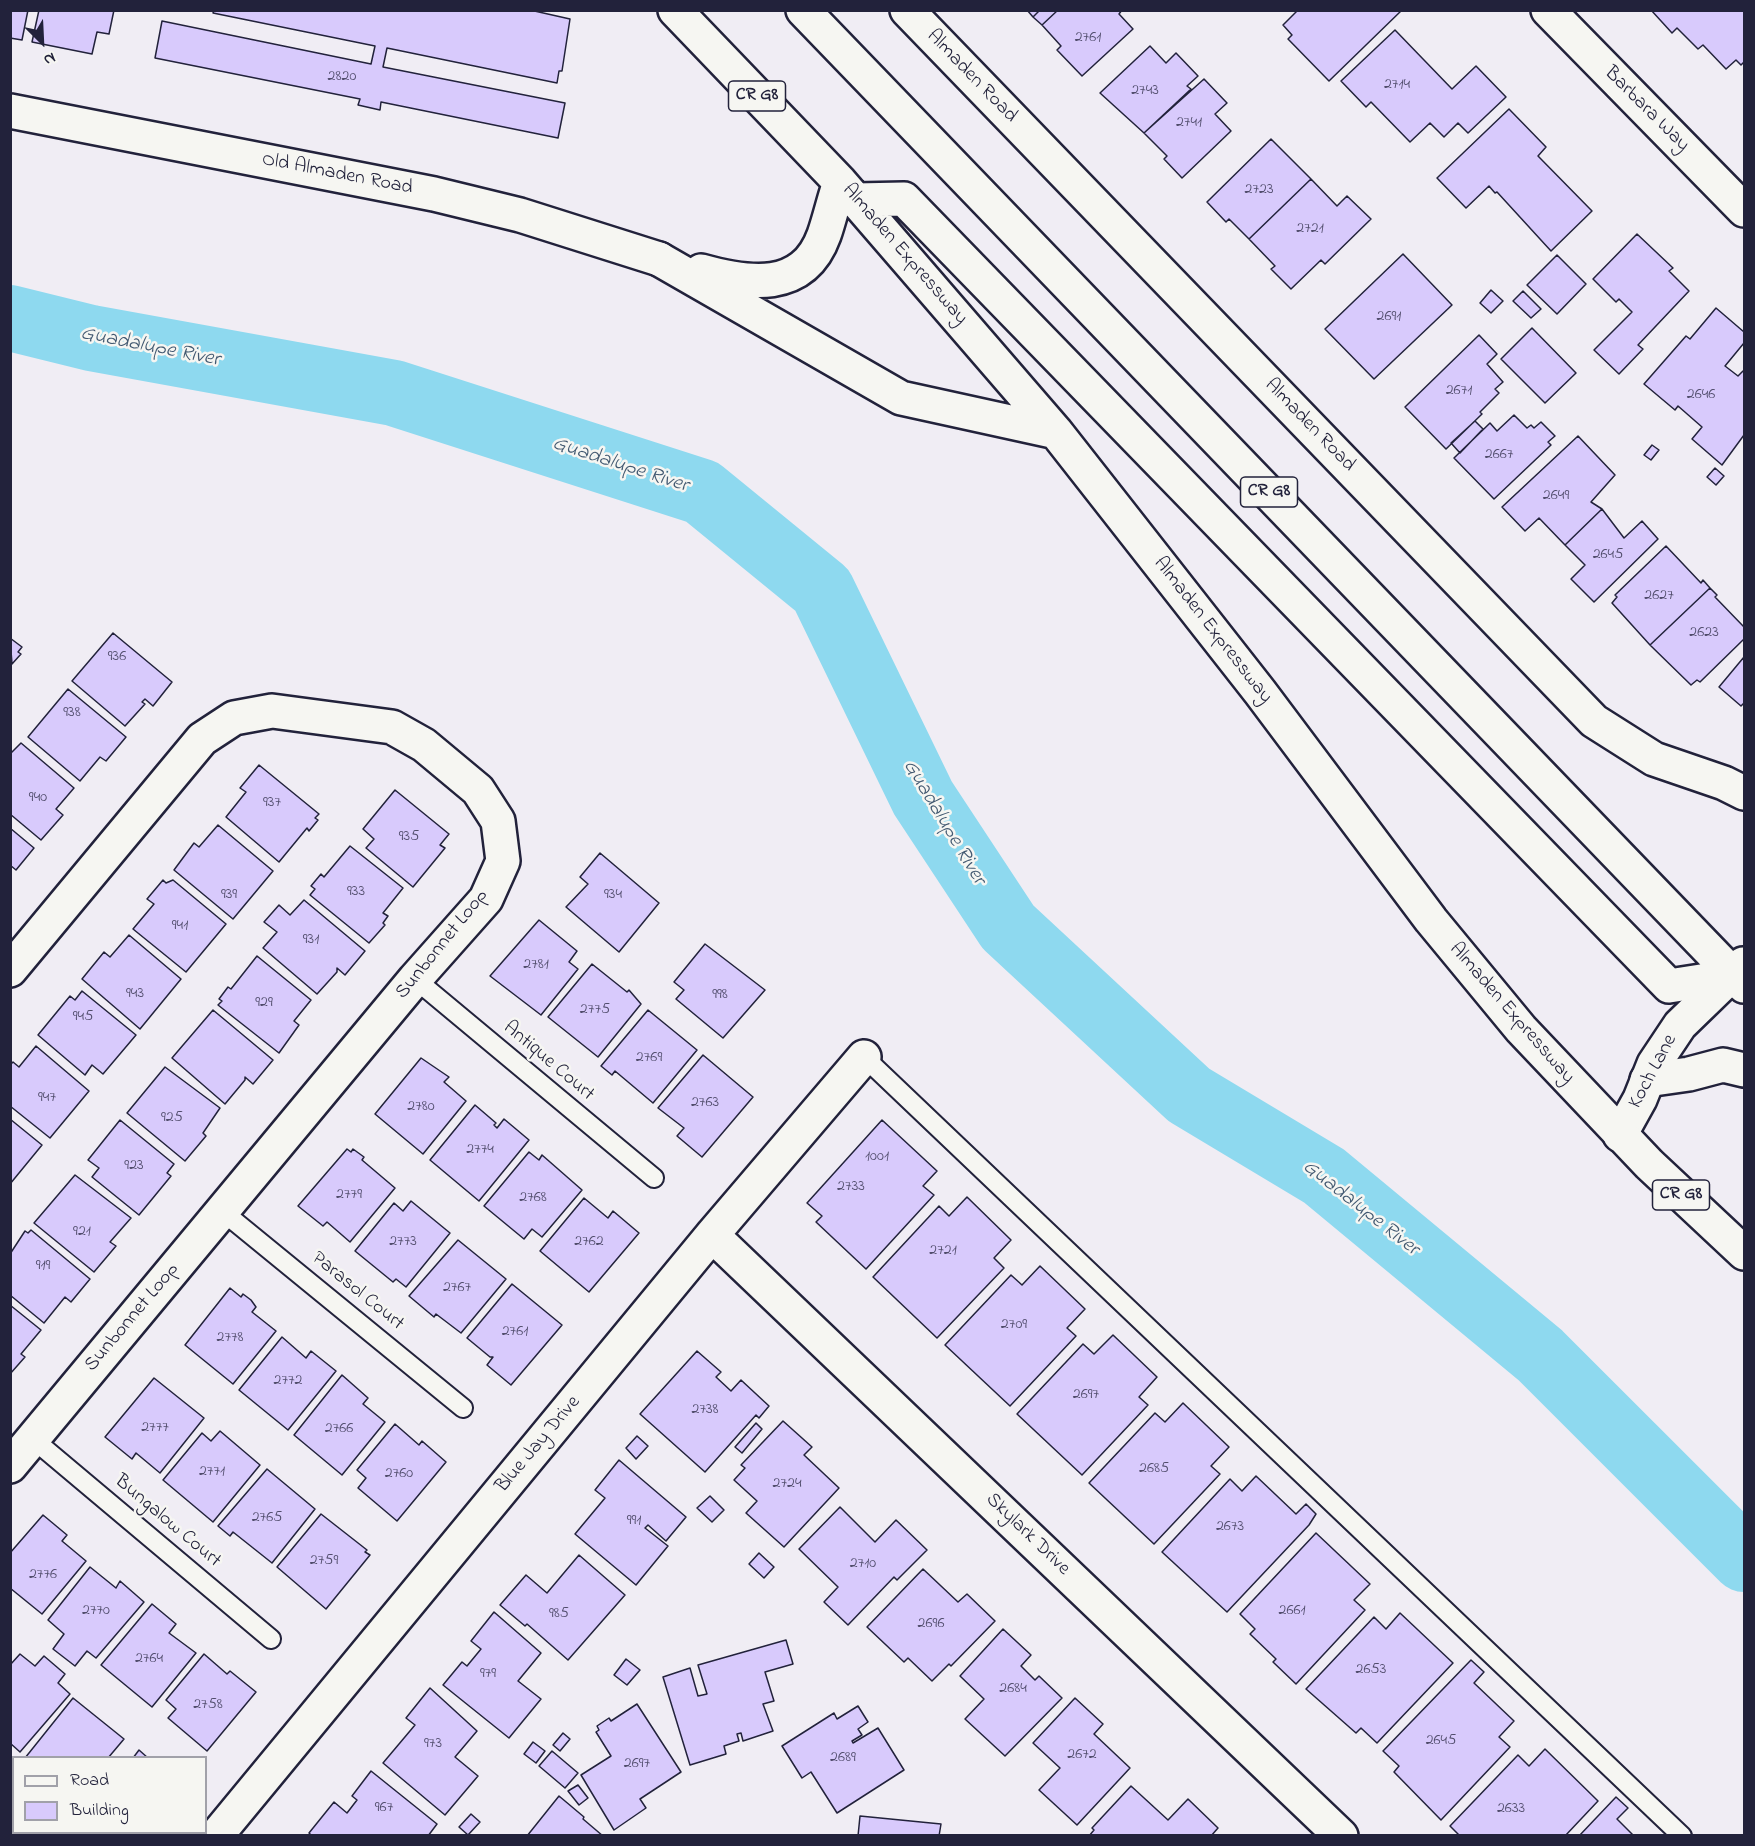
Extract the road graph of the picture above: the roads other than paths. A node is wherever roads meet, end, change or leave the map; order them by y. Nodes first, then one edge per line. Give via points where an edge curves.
1 (675, 10) edge
2 (803, 10) edge
3 (907, 10) edge
4 (1548, 10) edge
5 (10, 111) edge
6 (848, 191) junction
7 (1743, 205) edge
8 (659, 260) junction
9 (1056, 432) junction
10 (1744, 794) edge
11 (10, 970) edge
12 (1741, 975) edge
13 (415, 979) junction
14 (864, 1057) joint
15 (1744, 1070) edge
16 (1647, 1080) junction
17 (1620, 1135) junction
18 (654, 1178) dead end
19 (222, 1211) junction
20 (712, 1235) junction
21 (1744, 1253) edge
22 (463, 1408) dead end
23 (33, 1439) junction
24 (10, 1466) edge
25 (272, 1639) dead end
26 (216, 1836) edge
27 (1341, 1836) edge
28 (1682, 1836) edge

1 - 6 street, Almaden Expressway / CR G8
2 - 12 street, CR G8
3 - 10 street, Almaden Road via 1594,722 1654,759 1724,783
4 - 7 street, Barbara Way
5 - 8 street, Old Almaden Road via 434,194 520,215
6 - 8 street via 814,254 797,271 783,277 763,283 739,282
6 - 9 street, Almaden Expressway / CR G8
6 - 12 street via 904,199 1670,986
8 - 9 street via 901,398
9 - 17 street, Almaden Expressway / CR G8 via 1246,674 1431,920 1521,1029
11 - 13 street, Sunbonnet Loop via 202,739 234,718 272,711 392,727 424,745 478,790 498,821 503,861 486,899
12 - 16 street, Koch Lane via 1680,1025
13 - 18 lane, Antique Court
13 - 19 street, Sunbonnet Loop
14 - 20 street, Blue Jay Drive
14 - 28 lane
15 - 16 street via 1723,1065
16 - 17 street, Koch Lane
17 - 21 street, Almaden Expressway / CR G8
19 - 22 lane, Parasol Court
19 - 23 street, Sunbonnet Loop
20 - 26 street, Blue Jay Drive
20 - 27 street, Skylark Drive
23 - 24 street, Sunbonnet Loop
23 - 25 lane, Bungalow Court

